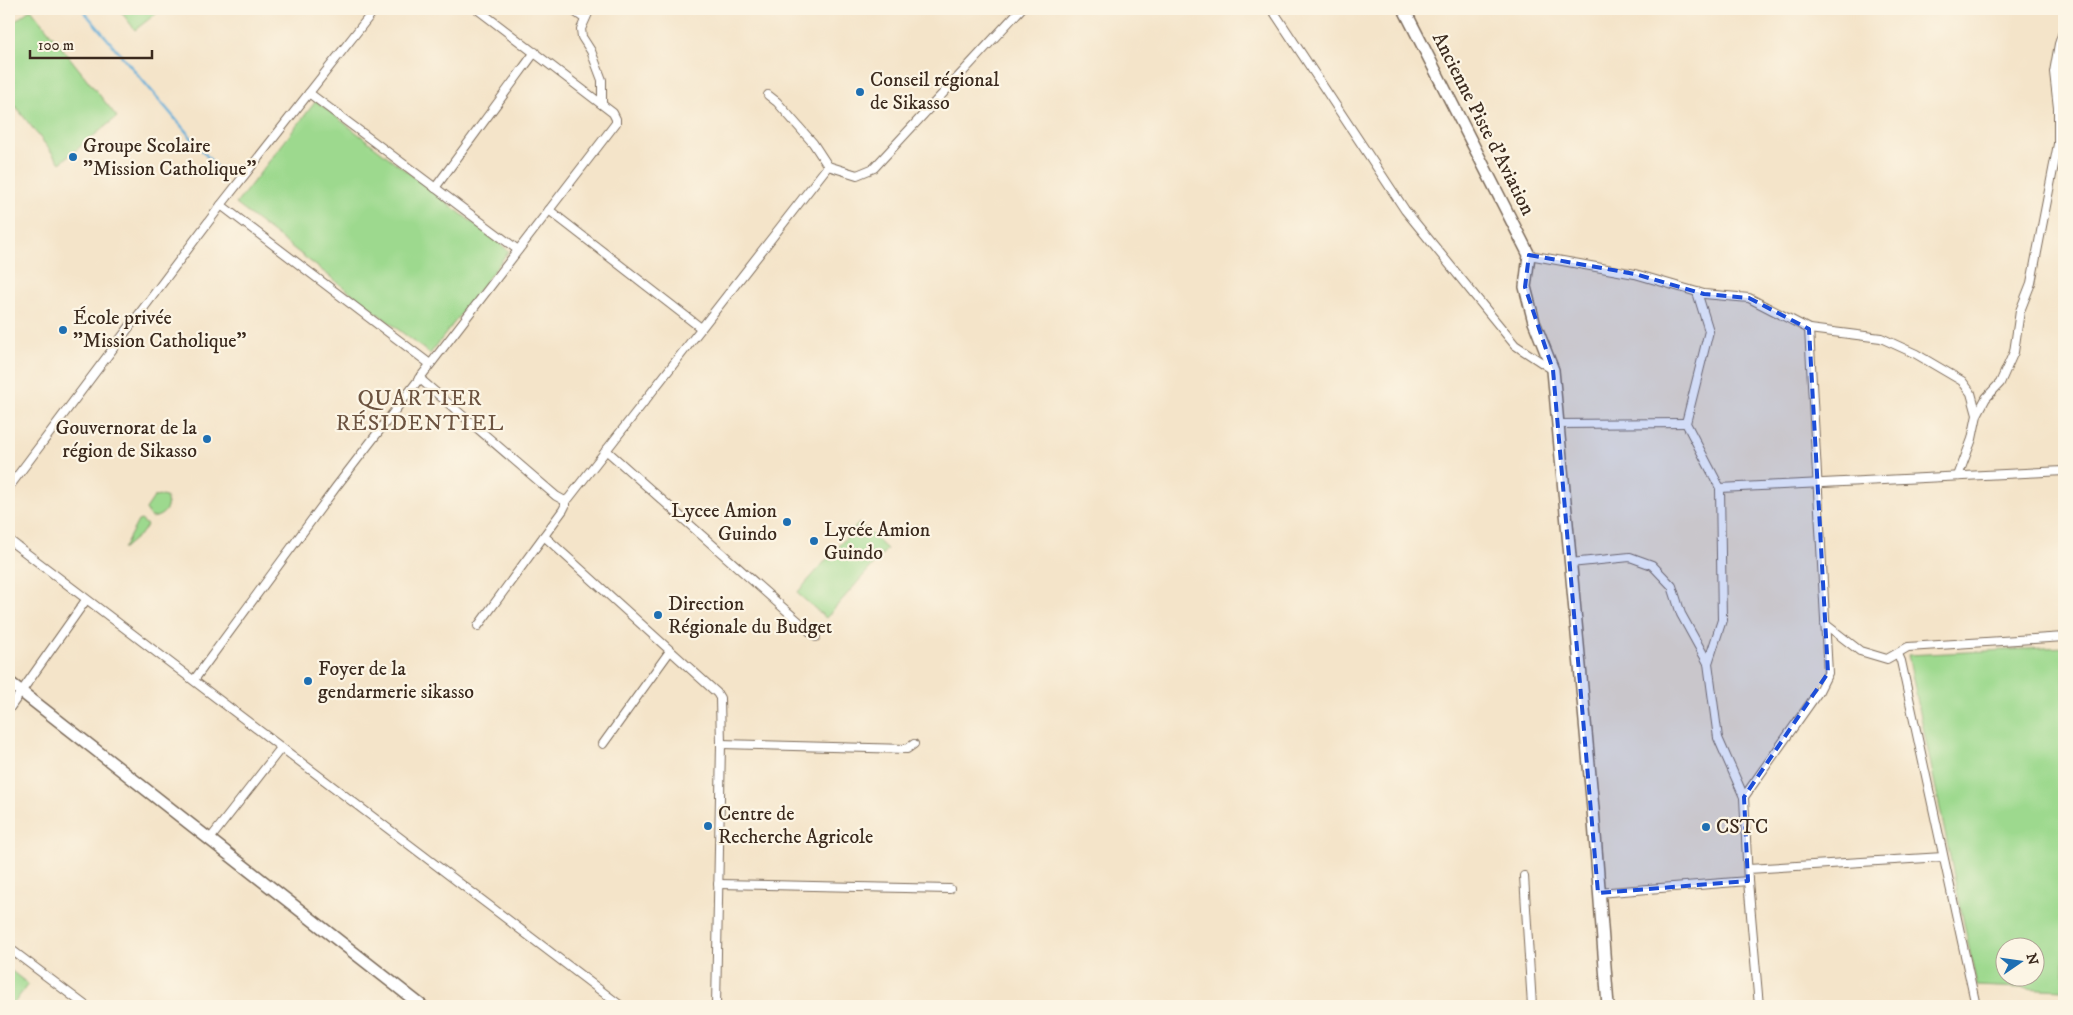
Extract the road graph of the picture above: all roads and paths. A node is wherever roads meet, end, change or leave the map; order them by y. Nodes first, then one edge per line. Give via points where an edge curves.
1 (375, 9) edge
2 (477, 9) edge
3 (570, 9) edge
4 (590, 9) edge
5 (1021, 9) edge
6 (1272, 9) edge
7 (1404, 9) edge
8 (585, 19) junction
9 (2064, 29) edge
10 (536, 52) junction
11 (310, 92) junction
12 (768, 95) dead end
13 (602, 104) junction
14 (828, 166) junction
15 (435, 188) junction
16 (221, 205) junction
17 (549, 210) junction
18 (518, 250) junction
19 (1529, 255) junction
20 (1697, 292) junction
21 (701, 328) junction
22 (1809, 329) junction
23 (430, 364) junction
24 (1553, 370) junction
25 (419, 378) junction
26 (1977, 415) junction
27 (1686, 423) junction
28 (1558, 424) junction
29 (606, 450) junction
30 (2064, 471) edge
31 (1958, 476) junction
32 (1817, 483) junction
33 (9, 486) edge
34 (1720, 488) junction
35 (564, 501) junction
36 (544, 536) junction
37 (9, 540) edge
38 (1570, 563) junction
39 (86, 600) junction
40 (1825, 624) junction
41 (478, 626) dead end
42 (816, 637) dead end
43 (2064, 637) edge
44 (670, 651) junction
45 (1898, 654) junction
46 (1708, 662) junction
47 (194, 680) junction
48 (9, 682) edge
49 (22, 692) junction
50 (9, 709) edge
51 (603, 744) dead end
52 (721, 744) junction
53 (914, 744) dead end
54 (281, 748) junction
55 (1744, 797) junction
56 (210, 840) junction
57 (1944, 857) junction
58 (1748, 869) junction
59 (1524, 876) dead end
60 (1748, 881) junction
61 (718, 884) junction
62 (950, 889) dead end
63 (1598, 893) junction
64 (9, 948) edge
65 (86, 1006) edge
66 (422, 1006) edge
67 (621, 1006) edge
68 (716, 1006) edge
69 (1532, 1006) edge
70 (1608, 1006) edge
71 (1760, 1006) edge
72 (1976, 1006) edge

1 - 11 street
2 - 10 street
3 - 8 street
4 - 8 street
5 - 14 street via 874,168 857,175
6 - 24 street via 1405,210 1515,345
7 - 19 street, Ancienne Piste d'Aviation
8 - 13 street via 582,37 602,80
9 - 26 street via 2054,72 2058,144 2031,283 2020,311 2014,352 2000,383 1986,398
10 - 13 street
10 - 15 street
11 - 15 street
11 - 16 street
12 - 14 street via 813,143
13 - 17 street via 615,116 614,126
14 - 21 street
15 - 18 street
16 - 23 street
16 - 33 street
17 - 18 street
17 - 21 street
18 - 23 street
19 - 20 street via 1635,274
19 - 24 street via 1525,287 1534,322
20 - 22 street via 1749,298
20 - 27 street via 1709,331
21 - 29 street
22 - 26 street via 1881,338 1916,354 1962,380 1971,393
22 - 32 street
23 - 25 street
24 - 28 street
25 - 35 street
25 - 47 street
26 - 31 street
27 - 28 street
27 - 34 street
28 - 38 street
29 - 35 street
29 - 42 street
30 - 31 street
31 - 32 street
32 - 34 street
32 - 40 street
34 - 46 street via 1722,620
35 - 36 street via 563,510
36 - 41 street
36 - 44 street
37 - 39 street
38 - 46 street via 1630,557 1652,565 1672,586 1681,614
38 - 63 street
39 - 47 street
39 - 49 street
40 - 45 street via 1860,652 1887,659
40 - 55 street via 1828,673 1819,691
43 - 45 street via 1908,647
44 - 51 street
44 - 52 street via 720,698
45 - 57 street
46 - 55 street via 1718,738
47 - 54 street
48 - 49 street
49 - 50 street
49 - 56 street
52 - 53 street via 907,749
52 - 61 street
54 - 56 street
54 - 67 street
55 - 58 street
56 - 66 street
57 - 58 street
57 - 72 street
58 - 60 street
59 - 69 street
60 - 63 street
60 - 71 street
61 - 62 street
61 - 68 street
63 - 70 street
64 - 65 street

